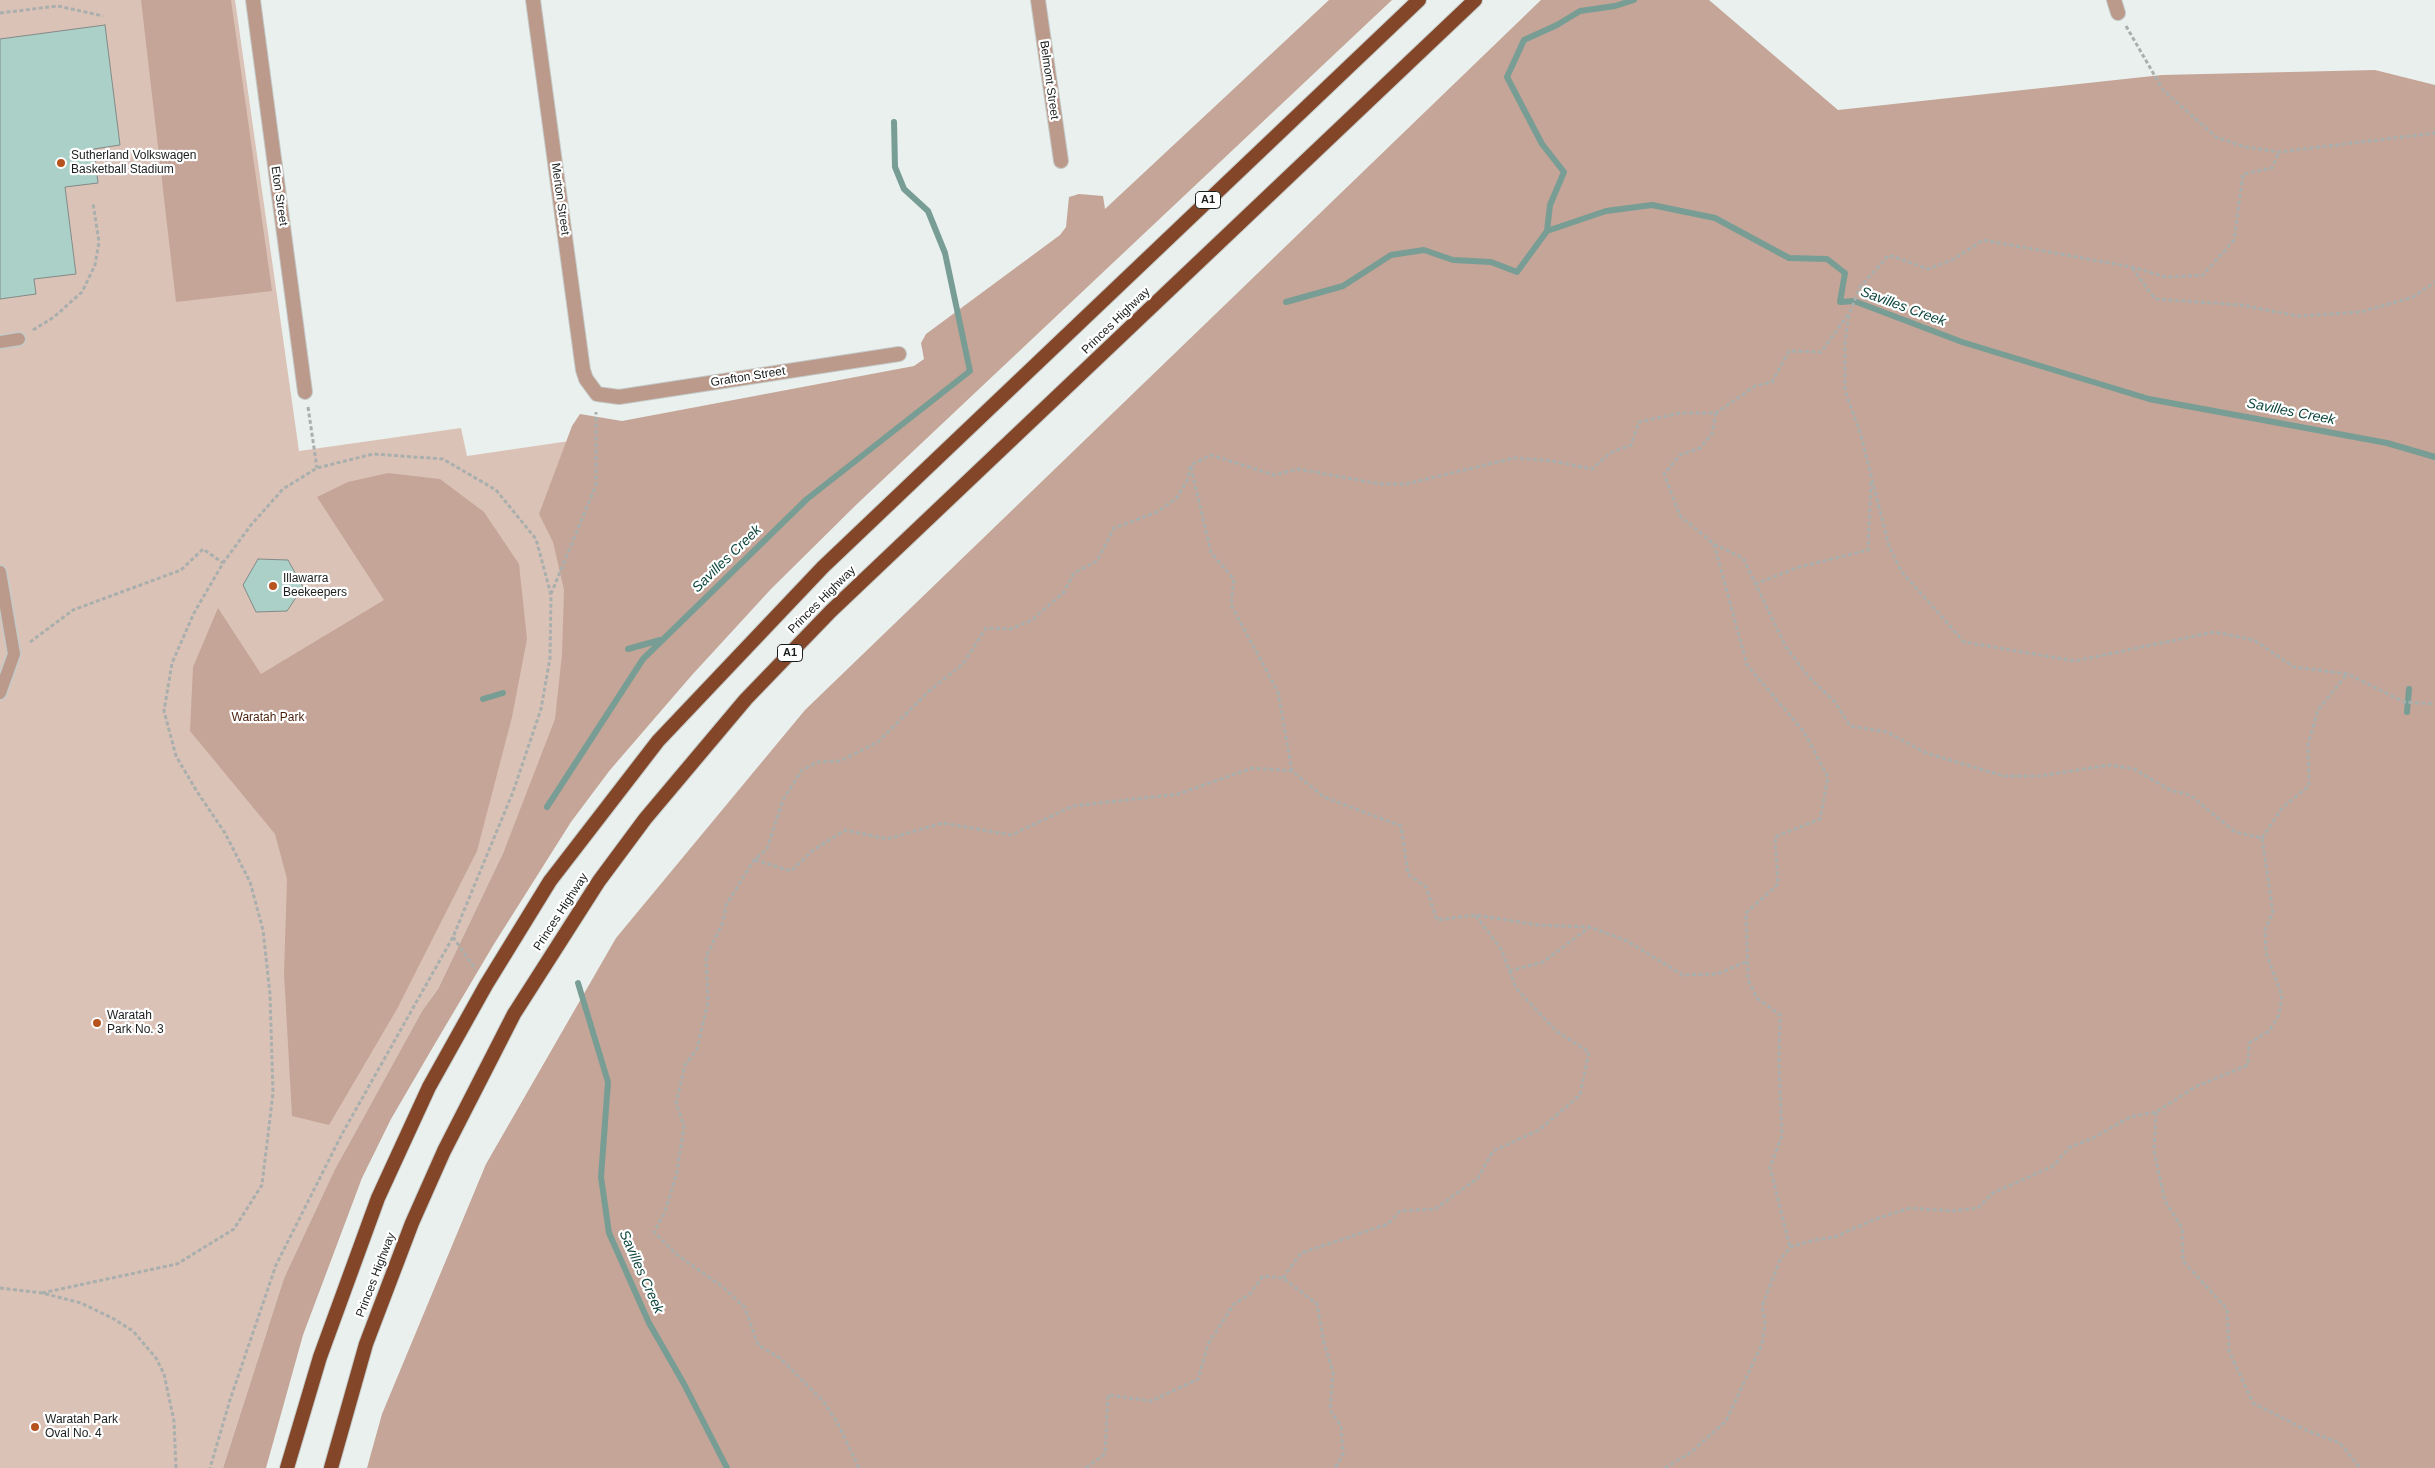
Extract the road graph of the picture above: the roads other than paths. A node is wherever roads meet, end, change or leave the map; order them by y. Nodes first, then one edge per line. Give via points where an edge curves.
1 (252, 0) edge
2 (533, 0) edge
3 (1038, 0) edge
4 (1419, 0) edge
5 (1475, 0) edge
6 (1061, 161) dead end
7 (19, 339) road end
8 (0, 342) edge
9 (899, 354) dead end
10 (305, 392) road end
11 (597, 394) joint
12 (0, 572) edge
13 (0, 693) edge
14 (287, 1468) edge
15 (331, 1468) edge

1 - 10 street, Eton Street
2 - 11 street, Merton Street via 583,370
3 - 6 street, Belmont Street
4 - 14 highway, Princes Highway / A1 via 816,574 658,741 550,881 486,985 429,1087 378,1198 320,1357
5 - 15 highway, Princes Highway / A1 via 831,611 746,699 645,819 599,881 514,1014 444,1151 412,1223 366,1344
7 - 8 lane
9 - 11 street, Grafton Street via 619,397
12 - 13 lane via 14,654

